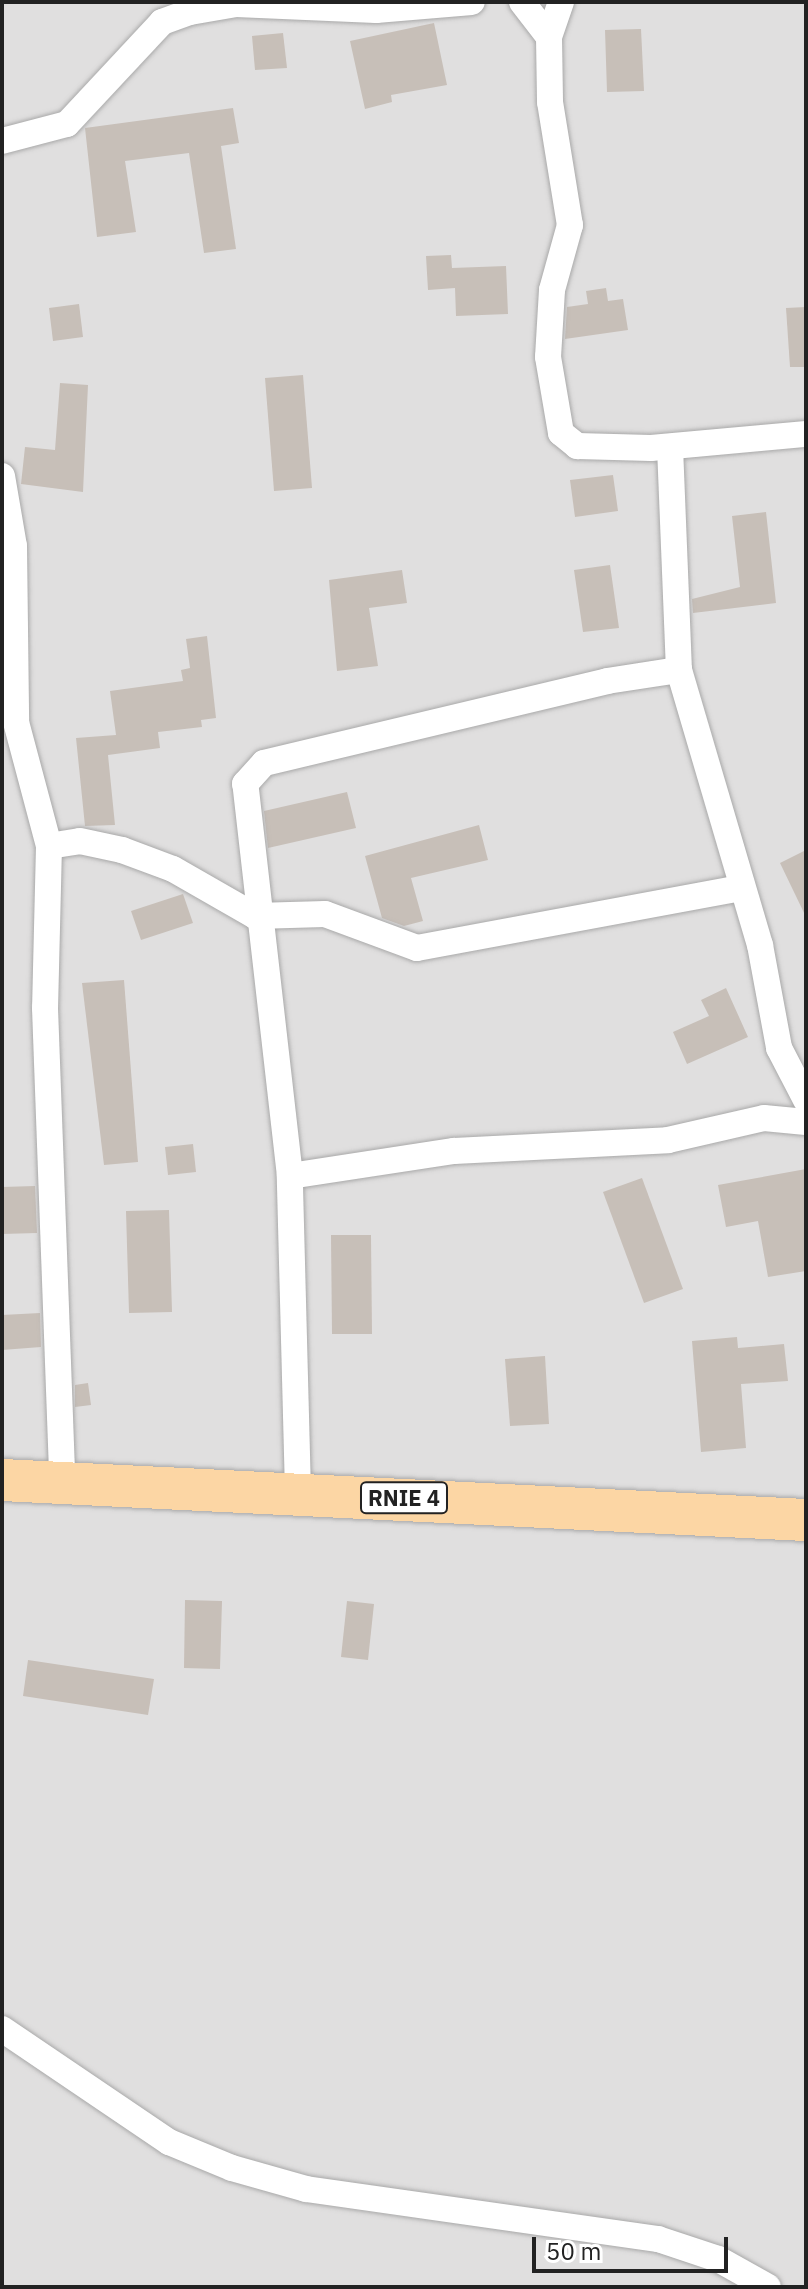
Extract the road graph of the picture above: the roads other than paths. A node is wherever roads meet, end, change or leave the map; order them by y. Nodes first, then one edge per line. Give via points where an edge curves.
1 (472, 2) edge
2 (522, 2) edge
3 (561, 2) edge
4 (549, 37) junction
5 (2, 141) edge
6 (806, 434) edge
7 (670, 447) junction
8 (2, 476) edge
9 (679, 670) junction
10 (49, 846) junction
11 (742, 888) junction
12 (255, 916) junction
13 (806, 1100) edge
14 (806, 1122) edge
15 (290, 1176) junction
16 (2, 1480) edge
17 (62, 1481) junction
18 (298, 1492) junction
19 (806, 1520) edge
20 (2, 2029) edge
21 (768, 2287) edge

1 - 5 street via 376,10 236,4 190,12 162,22 67,124
2 - 4 street
3 - 4 street
4 - 7 street via 552,142 570,201 552,290 552,403 561,433 577,446
6 - 7 street
7 - 9 street
8 - 10 street via 14,546 16,722
9 - 11 street
9 - 12 street via 264,763 245,784
10 - 12 street via 80,841 122,850 173,869
10 - 17 street via 45,1008
11 - 12 street via 417,948 325,914
11 - 13 street via 779,1048
12 - 15 street
14 - 15 street via 764,1118 668,1140 454,1151
15 - 18 street
16 - 17 main road, RNIE 4
17 - 18 main road, RNIE 4
18 - 19 main road, RNIE 4
20 - 21 street via 169,2142 232,2168 306,2189 658,2239 696,2250

